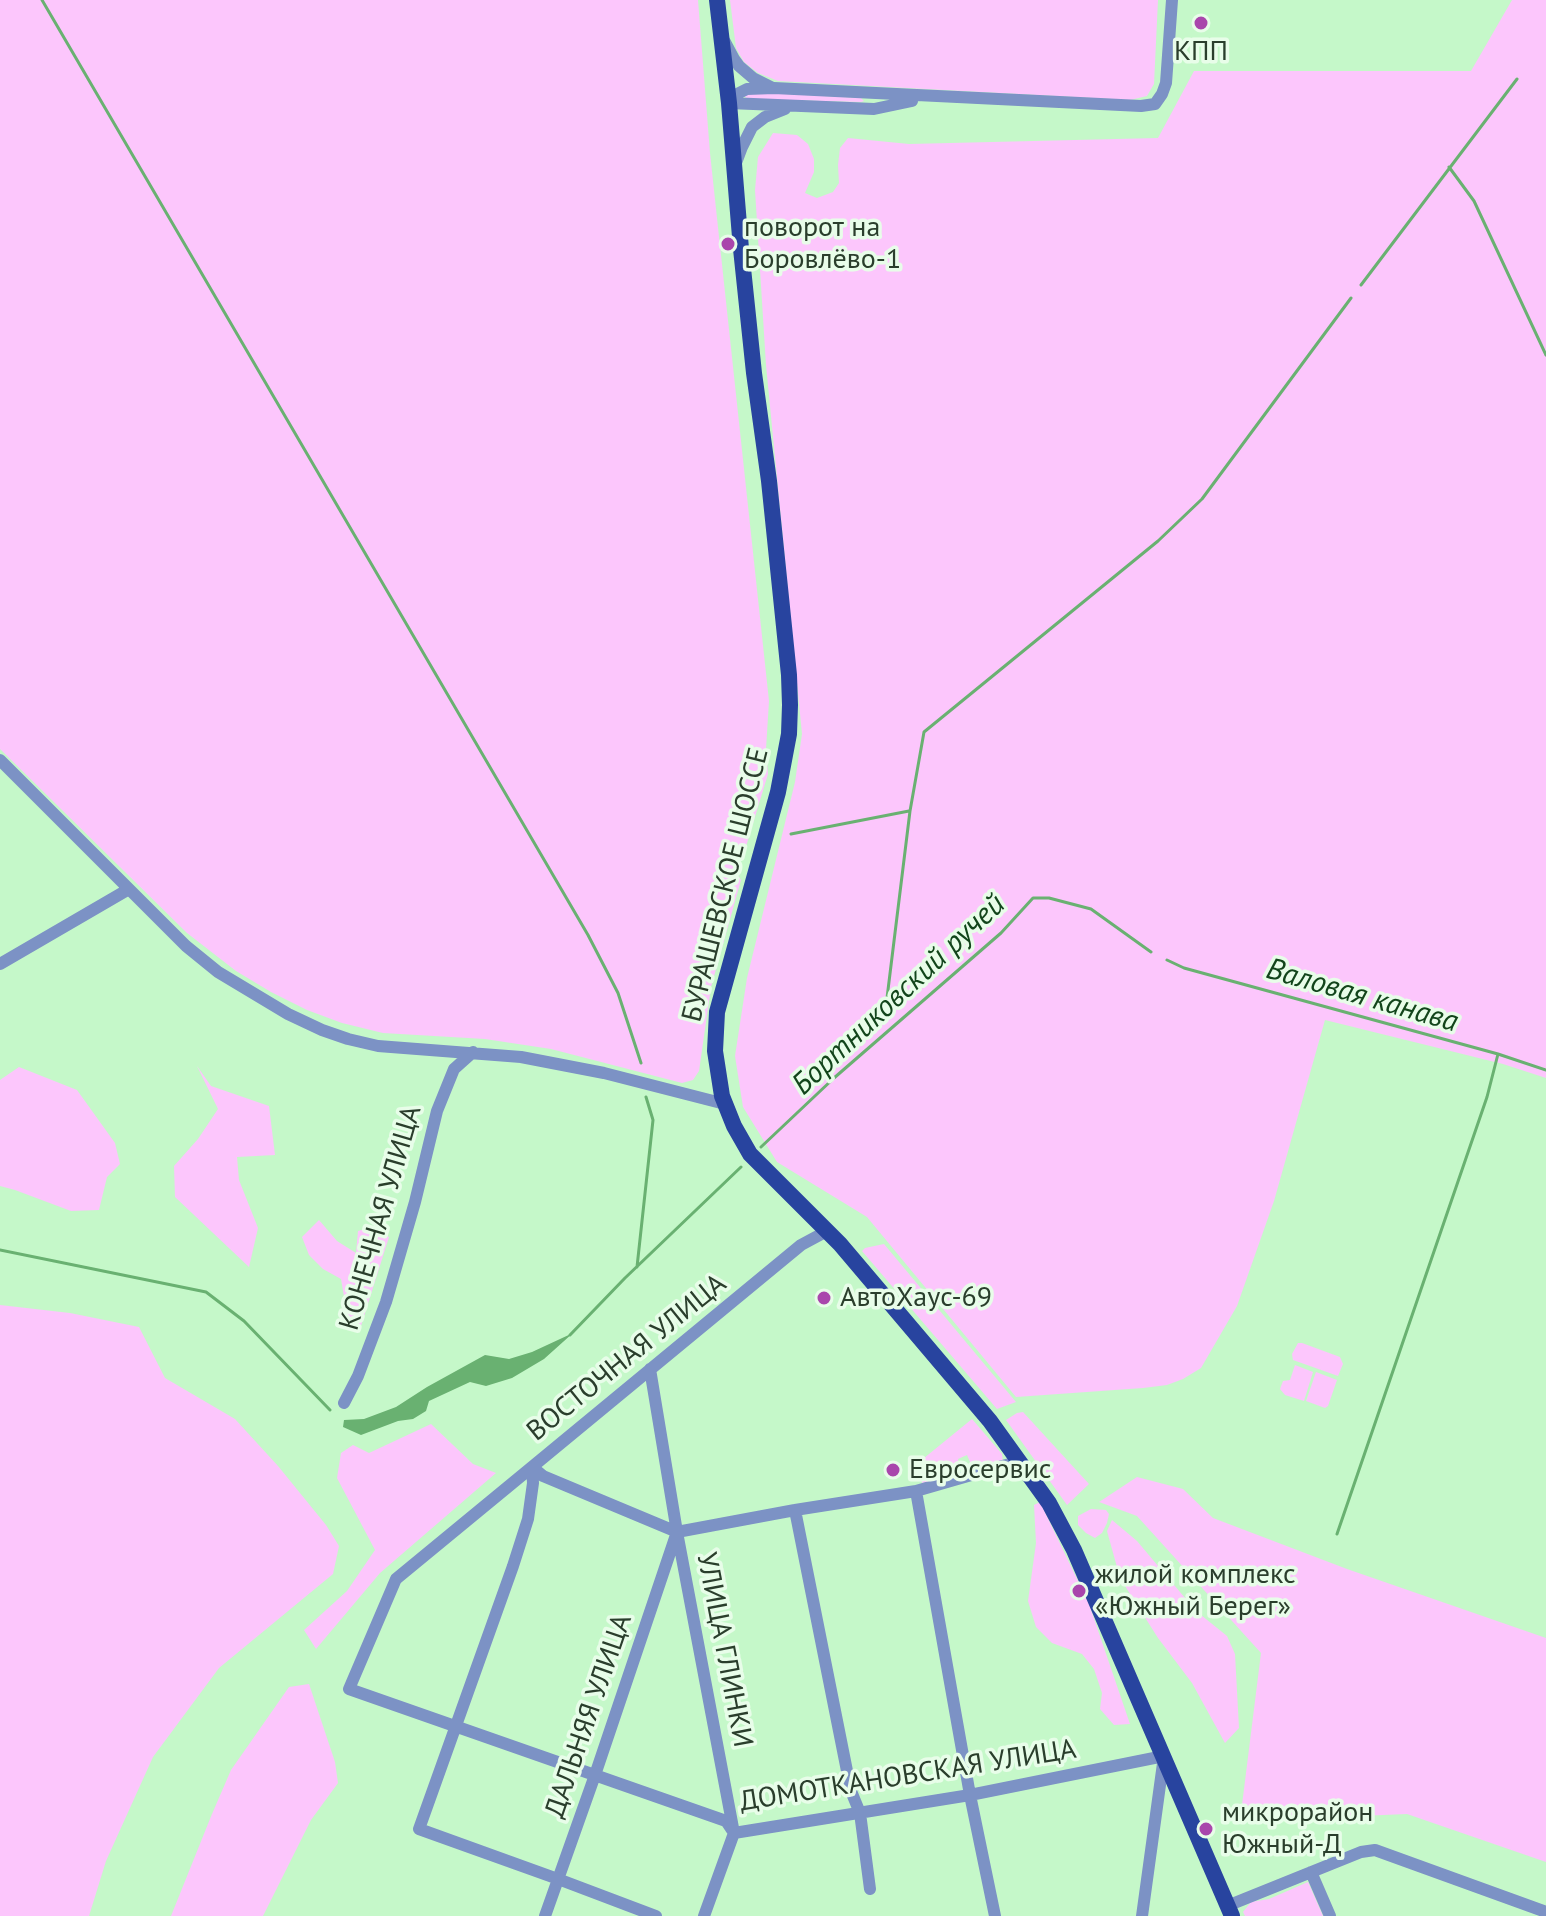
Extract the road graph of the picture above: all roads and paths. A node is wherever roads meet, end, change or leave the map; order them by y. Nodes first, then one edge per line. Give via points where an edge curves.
1 (717, 0) edge
2 (1172, 0) edge
3 (722, 35) junction
4 (774, 88) junction
5 (927, 97) junction
6 (729, 103) junction
7 (792, 107) junction
8 (734, 168) junction
9 (0, 760) edge
10 (129, 889) junction
11 (0, 964) edge
12 (473, 1052) junction
13 (725, 1104) junction
14 (827, 1231) junction
15 (650, 1369) junction
16 (344, 1403) dead end
17 (1020, 1461) junction
18 (532, 1467) junction
19 (916, 1491) junction
20 (795, 1510) junction
21 (677, 1532) junction
22 (457, 1725) junction
23 (1164, 1756) junction
24 (595, 1775) junction
25 (970, 1795) junction
26 (860, 1813) junction
27 (734, 1833) junction
28 (1311, 1872) junction
29 (558, 1879) junction
30 (870, 1889) dead end
31 (1230, 1911) edge
32 (1546, 1912) edge
33 (545, 1916) edge
34 (656, 1916) edge
35 (704, 1916) edge
36 (995, 1916) edge
37 (1142, 1916) edge
38 (1330, 1916) edge

1 - 3 main road, БУРАШЕВСКОЕ ШОССЕ
2 - 5 street via 1166,83 1155,104
3 - 4 street via 739,66
3 - 6 main road, БУРАШЕВСКОЕ ШОССЕ
4 - 5 street
4 - 6 street via 747,89
5 - 7 street via 874,109
6 - 7 street
6 - 8 main road, БУРАШЕВСКОЕ ШОССЕ
7 - 8 street via 752,127
8 - 13 main road, БУРАШЕВСКОЕ ШОССЕ via 790,705 778,792 717,1012 716,1066
9 - 10 street
10 - 11 street
10 - 12 street via 218,972 288,1014 364,1043
12 - 13 street via 593,1071
12 - 16 street, КОНЕЧНАЯ УЛИЦА via 454,1069 437,1111 386,1302
13 - 14 main road, БУРАШЕВСКОЕ ШОССЕ via 750,1154
14 - 15 street, ВОСТОЧНАЯ УЛИЦА via 801,1245
14 - 17 main road, БУРАШЕВСКОЕ ШОССЕ
15 - 18 street, ВОСТОЧНАЯ УЛИЦА
15 - 21 street, УЛИЦА ГЛИНКИ
17 - 19 street
17 - 23 main road, БУРАШЕВСКОЕ ШОССЕ via 1058,1517
18 - 21 street, УЛИЦА ГЛИНКИ
18 - 22 street, ВОСТОЧНАЯ УЛИЦА via 528,1519
18 - 22 street, ДОМОТКАНОВСКАЯ УЛИЦА via 396,1579 349,1689
19 - 20 street
19 - 25 street
20 - 21 street
20 - 26 street via 851,1791
21 - 24 street, ДАЛЬНЯЯ УЛИЦА
21 - 27 street, УЛИЦА ГЛИНКИ
22 - 24 street, ДОМОТКАНОВСКАЯ УЛИЦА
22 - 29 street, ВОСТОЧНАЯ УЛИЦА via 419,1829
23 - 25 street, ДОМОТКАНОВСКАЯ УЛИЦА
23 - 31 main road, БУРАШЕВСКОЕ ШОССЕ
23 - 37 street
24 - 27 street, ДОМОТКАНОВСКАЯ УЛИЦА via 726,1821
24 - 29 street, ДАЛЬНЯЯ УЛИЦА
25 - 26 street, ДОМОТКАНОВСКАЯ УЛИЦА
25 - 36 street
26 - 27 street, ДОМОТКАНОВСКАЯ УЛИЦА
26 - 30 street
27 - 35 street
28 - 31 street
28 - 32 street via 1378,1850
28 - 38 street
29 - 33 street, ДАЛЬНЯЯ УЛИЦА
29 - 34 street

